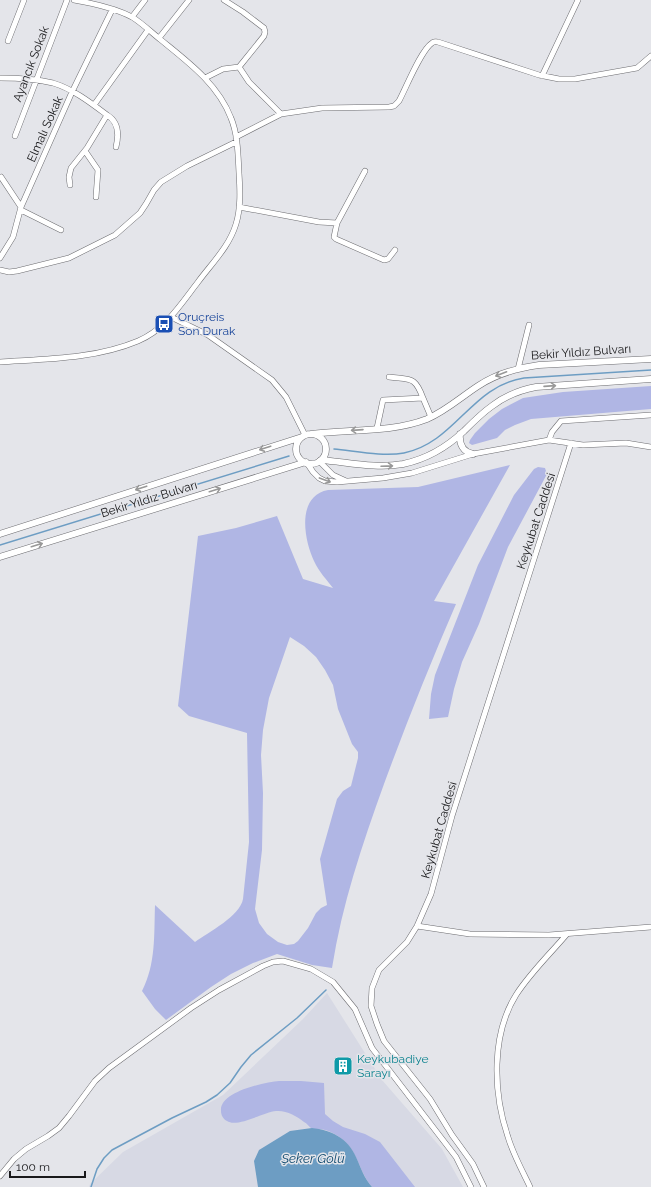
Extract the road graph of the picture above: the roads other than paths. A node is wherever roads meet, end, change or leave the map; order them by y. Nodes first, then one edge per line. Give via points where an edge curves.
1 (24, 0) edge
2 (67, 0) edge
3 (74, 0) edge
4 (145, 0) edge
5 (189, 0) edge
6 (224, 0) edge
7 (578, 0) edge
8 (112, 10) junction
9 (132, 17) junction
10 (148, 30) junction
11 (158, 38) junction
12 (8, 41) dead end
13 (651, 56) edge
14 (240, 67) junction
15 (542, 76) junction
16 (0, 78) edge
17 (205, 78) junction
18 (36, 80) junction
19 (72, 92) junction
20 (94, 105) junction
21 (281, 114) junction
22 (107, 115) junction
23 (14, 136) dead end
24 (236, 139) junction
25 (116, 147) dead end
26 (85, 151) junction
27 (365, 170) dead end
28 (1, 177) dead end
29 (70, 185) dead end
30 (96, 197) dead end
31 (239, 207) junction
32 (21, 209) junction
33 (337, 224) junction
34 (62, 230) dead end
35 (395, 250) dead end
36 (0, 258) edge
37 (0, 270) edge
38 (171, 317) junction
39 (529, 325) dead end
40 (651, 359) edge
41 (0, 362) edge
42 (518, 369) junction
43 (389, 377) dead end
44 (651, 380) edge
45 (423, 398) junction
46 (651, 415) edge
47 (430, 417) junction
48 (376, 428) junction
49 (460, 434) junction
50 (306, 435) junction
51 (549, 440) junction
52 (571, 443) junction
53 (651, 447) edge
54 (473, 454) junction
55 (320, 460) junction
56 (306, 463) junction
57 (350, 481) junction
58 (0, 534) edge
59 (0, 556) edge
60 (417, 926) junction
61 (651, 927) edge
62 (567, 934) junction
63 (0, 1176) edge
64 (471, 1187) edge
65 (484, 1187) edge
66 (530, 1187) edge

1 - 12 street
2 - 18 street, Ayancık Sokak
3 - 8 street
4 - 9 street
5 - 11 street
6 - 14 street via 265,30 264,36
7 - 15 street
8 - 9 street
8 - 19 street, Elmalı Sokak
9 - 10 street
10 - 11 street
10 - 20 street
11 - 17 street
13 - 15 street via 637,68 575,78
14 - 17 street via 223,70
14 - 21 street via 249,82
15 - 21 street via 436,42 431,44 419,60 399,101 394,106 316,108
16 - 18 street
17 - 24 street via 228,112
18 - 19 street
18 - 23 street, Ayancık Sokak
19 - 20 street
19 - 32 street, Elmalı Sokak
20 - 22 street
21 - 24 street
22 - 25 street via 116,125
22 - 26 street
24 - 31 street via 240,178
24 - 37 street via 161,182 140,213 115,235 69,258 17,271
26 - 29 street via 70,171
26 - 30 street via 98,170
27 - 33 street
28 - 32 street
31 - 33 street
31 - 38 street via 237,223 229,241
32 - 34 street
32 - 36 street, Elmalı Sokak via 13,237
33 - 35 street via 334,235 336,239 384,260
38 - 41 street via 139,341 107,351 73,357
38 - 50 street via 208,335 272,380 286,397
39 - 42 street
40 - 42 main road, Bekir Yıldız Bulvarı via 538,365
42 -> 47 main road, Bekir Yıldız Bulvarı via 487,380 452,406
43 - 45 street via 413,381 419,386
49 -> 44 main road via 493,405 529,388
45 - 47 street
45 - 48 street via 382,400
46 - 51 street via 561,421
47 - 48 main road, Bekir Yıldız Bulvarı via 408,424
48 -> 50 main road, Bekir Yıldız Bulvarı
49 - 54 main road via 463,448
55 -> 49 main road via 376,466 402,464 419,460 435,452
50 - 55 main road via 318,436 324,443 325,452
50 - 56 main road via 297,445 299,458
50 -> 58 main road, Bekir Yıldız Bulvarı
51 - 52 street
51 - 54 street
52 - 53 street via 626,443
52 - 60 street, Keykubat Caddesi via 452,816 431,894
54 - 57 street via 412,473
55 - 56 main road
55 - 57 street via 336,476
56 -> 57 street via 316,476 323,480
59 -> 56 main road, Bekir Yıldız Bulvarı
60 - 62 street via 470,934
60 - 65 street, Keykubat Caddesi via 407,942 379,970 372,988 371,1006 384,1041 430,1099 473,1164
61 - 62 street
62 - 66 street via 516,995 506,1015 500,1038 498,1077 503,1119 508,1138
63 - 64 street via 26,1149 59,1128 95,1081 112,1065 219,990 263,966 283,962 311,969 333,982 355,1009 372,1048 456,1157

